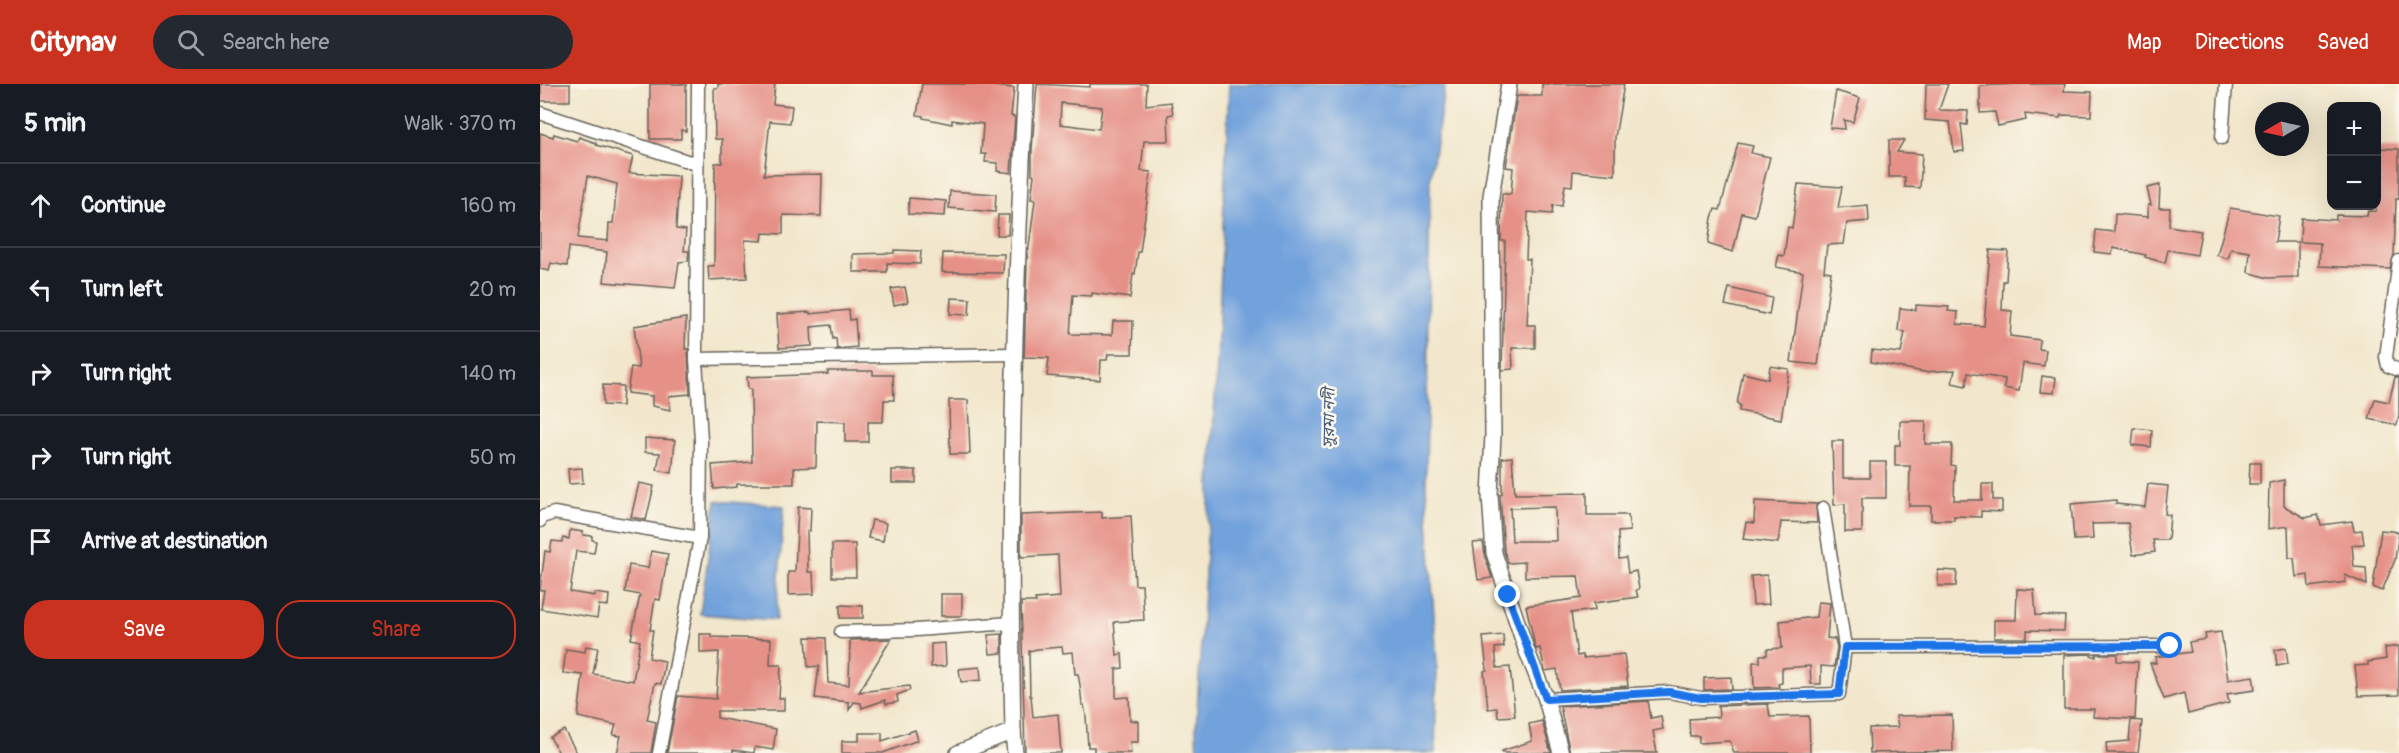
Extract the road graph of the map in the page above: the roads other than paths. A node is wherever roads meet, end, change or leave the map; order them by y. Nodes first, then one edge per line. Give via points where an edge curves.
1 (698, 84) edge
2 (1026, 84) edge
3 (1509, 84) edge
4 (2226, 84) edge
5 (540, 113) edge
6 (2222, 138) dead end
7 (696, 164) junction
8 (2399, 261) edge
9 (1015, 354) junction
10 (696, 360) junction
11 (2399, 370) edge
12 (1823, 508) dead end
13 (540, 521) edge
14 (700, 538) junction
15 (1011, 623) junction
16 (841, 632) dead end
17 (2170, 646) dead end
18 (1845, 647) junction
19 (1546, 699) junction
20 (1013, 731) junction
21 (659, 753) edge
22 (958, 753) edge
23 (1015, 753) edge
24 (1561, 753) edge

1 - 7 street
2 - 9 street
3 - 19 street via 1491,196 1492,530 1494,553
4 - 6 street
5 - 7 street
7 - 10 street
8 - 11 street via 2386,357 2388,366
9 - 10 street
9 - 15 street
10 - 14 street via 701,440
12 - 18 street
13 - 14 street via 554,513
14 - 21 street
15 - 16 street
15 - 20 street
17 - 18 street
18 - 19 street via 1839,694 1701,698 1669,692
19 - 24 street
20 - 22 street
20 - 23 street

